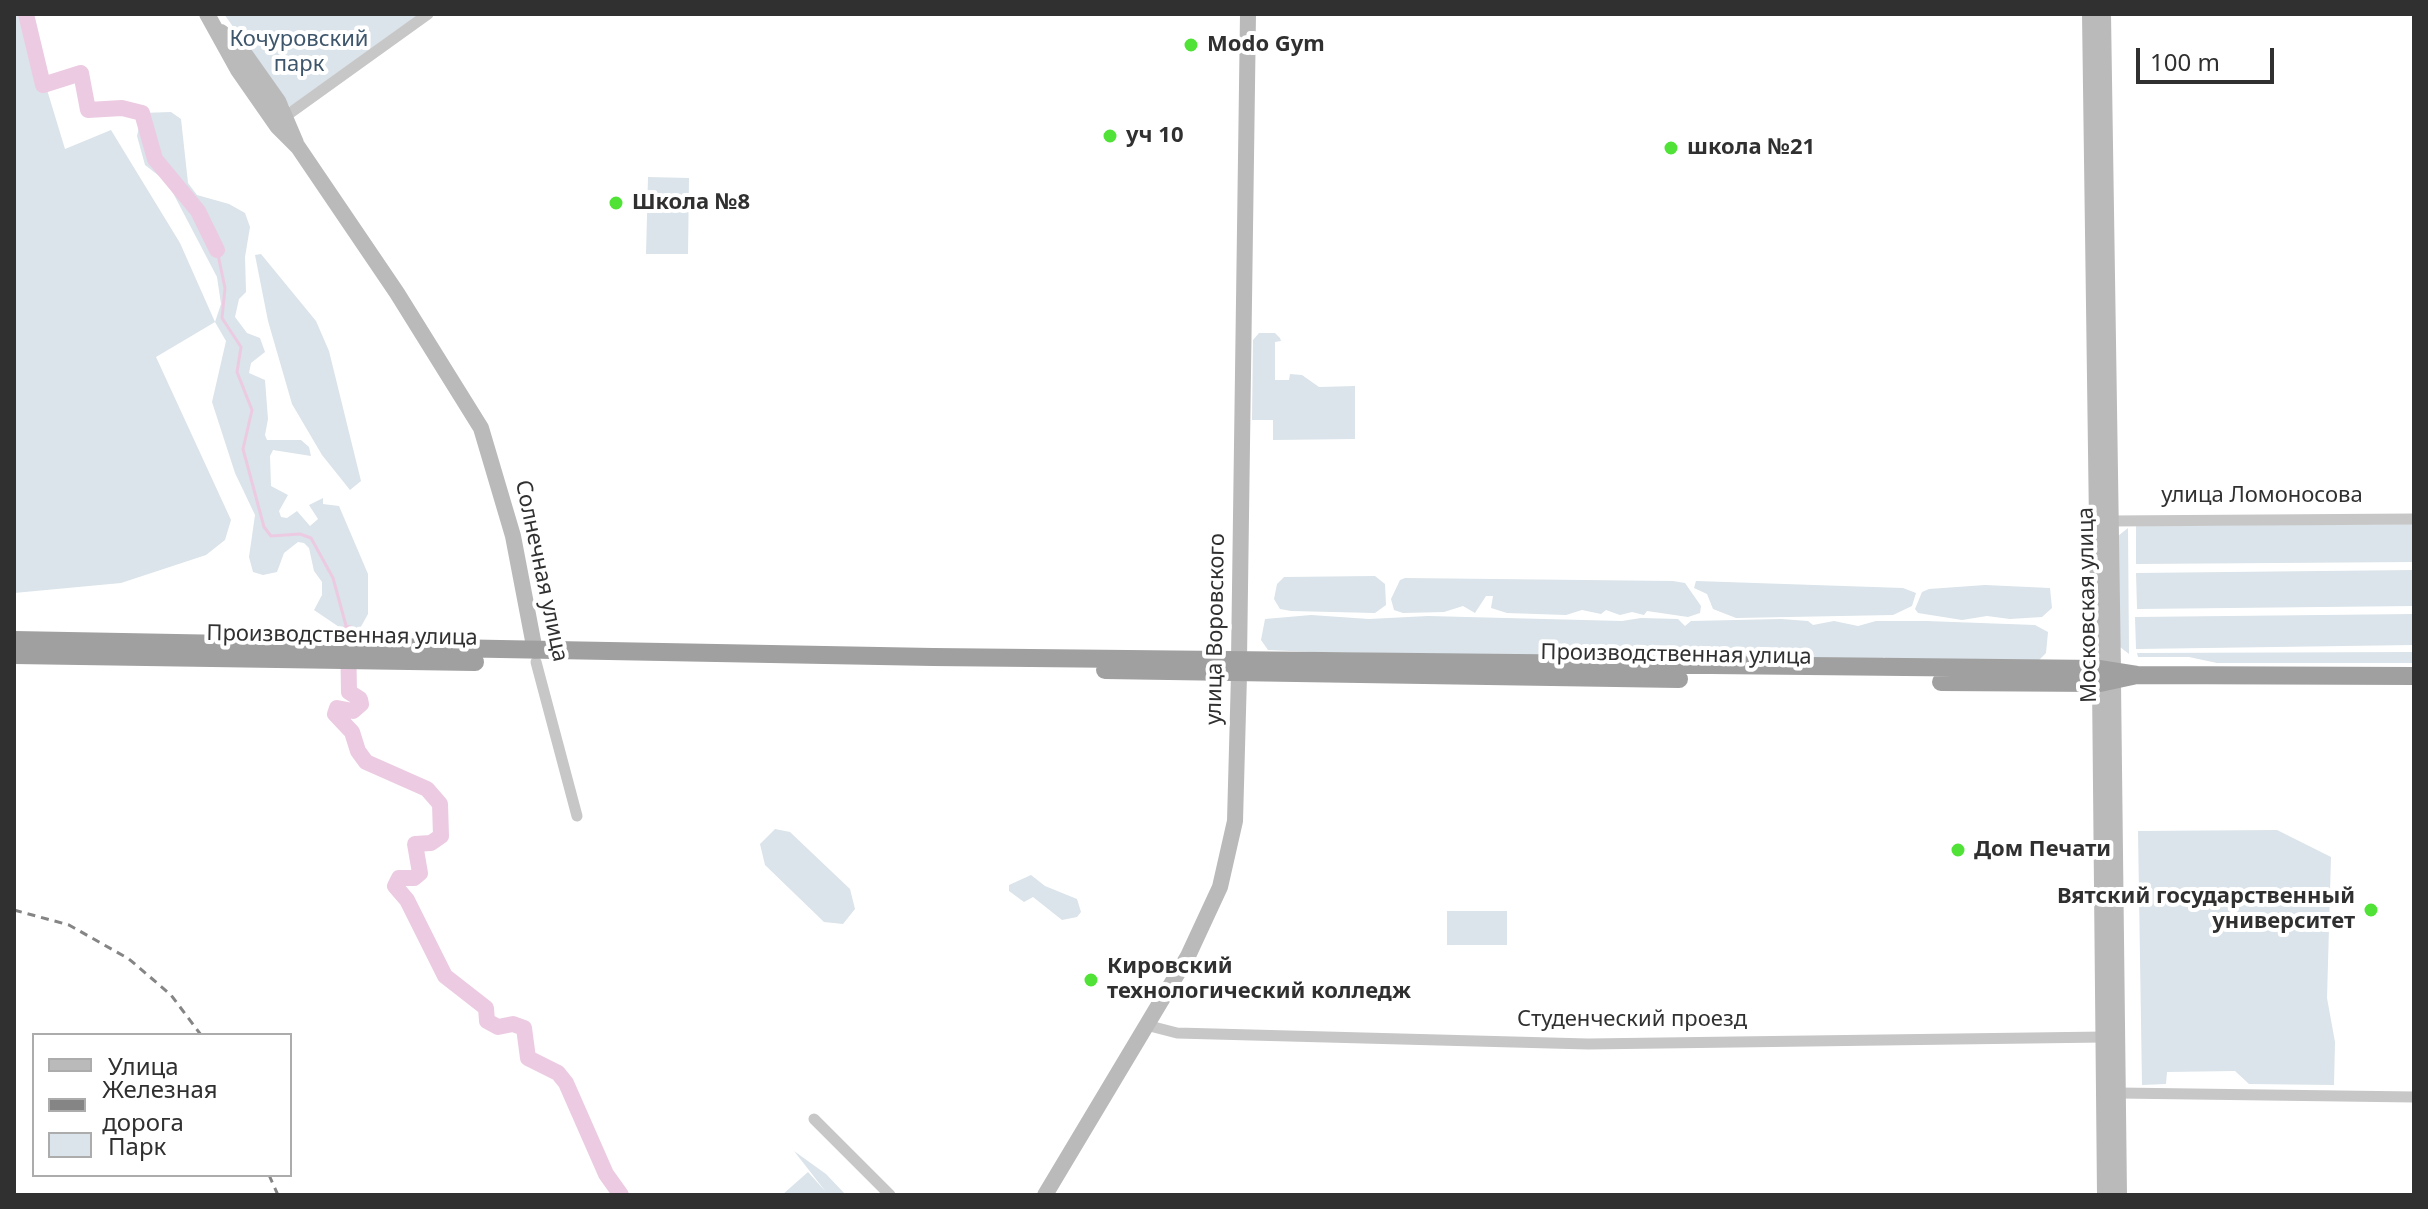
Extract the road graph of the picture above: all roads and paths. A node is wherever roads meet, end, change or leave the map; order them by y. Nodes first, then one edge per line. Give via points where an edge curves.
1 (207, 14) edge
2 (428, 14) edge
3 (1248, 14) edge
4 (2090, 14) edge
5 (2103, 14) edge
6 (281, 119) junction
7 (2414, 519) edge
8 (2104, 521) junction
9 (14, 640) edge
10 (335, 654) junction
11 (14, 655) edge
12 (535, 657) junction
13 (1239, 667) junction
14 (2106, 676) junction
15 (2414, 676) edge
16 (577, 816) dead end
17 (1146, 1025) junction
18 (2111, 1037) junction
19 (2119, 1093) junction
20 (2414, 1097) edge
21 (814, 1119) dead end
22 (890, 1195) edge
23 (1045, 1195) edge
24 (2105, 1195) edge
25 (2119, 1195) edge

1 - 6 main road, Солнечная улица via 242,50
2 - 6 street
3 - 13 main road, улица Воровского
4 - 8 main road, Московская улица
5 - 8 main road, Московская улица
6 - 12 main road, Солнечная улица via 481,428 513,536
7 - 8 street, улица Ломоносова
8 - 14 main road, Московская улица
9 - 10 highway, Производственная улица
10 - 11 highway, Производственная улица
10 - 12 highway, Производственная улица
12 - 13 highway, Производственная улица
12 - 16 street, Солнечная улица
13 - 14 highway, Производственная улица
13 - 17 main road, улица Воровского via 1230,851 1207,919
14 - 15 highway
14 - 18 main road, Московская улица
17 - 18 street, Студенческий проезд via 1177,1033 1588,1044
17 - 23 main road, улица Воровского
18 - 19 main road, Московская улица
18 - 24 main road, Московская улица
19 - 20 street
19 - 25 main road, Московская улица
21 - 22 street

